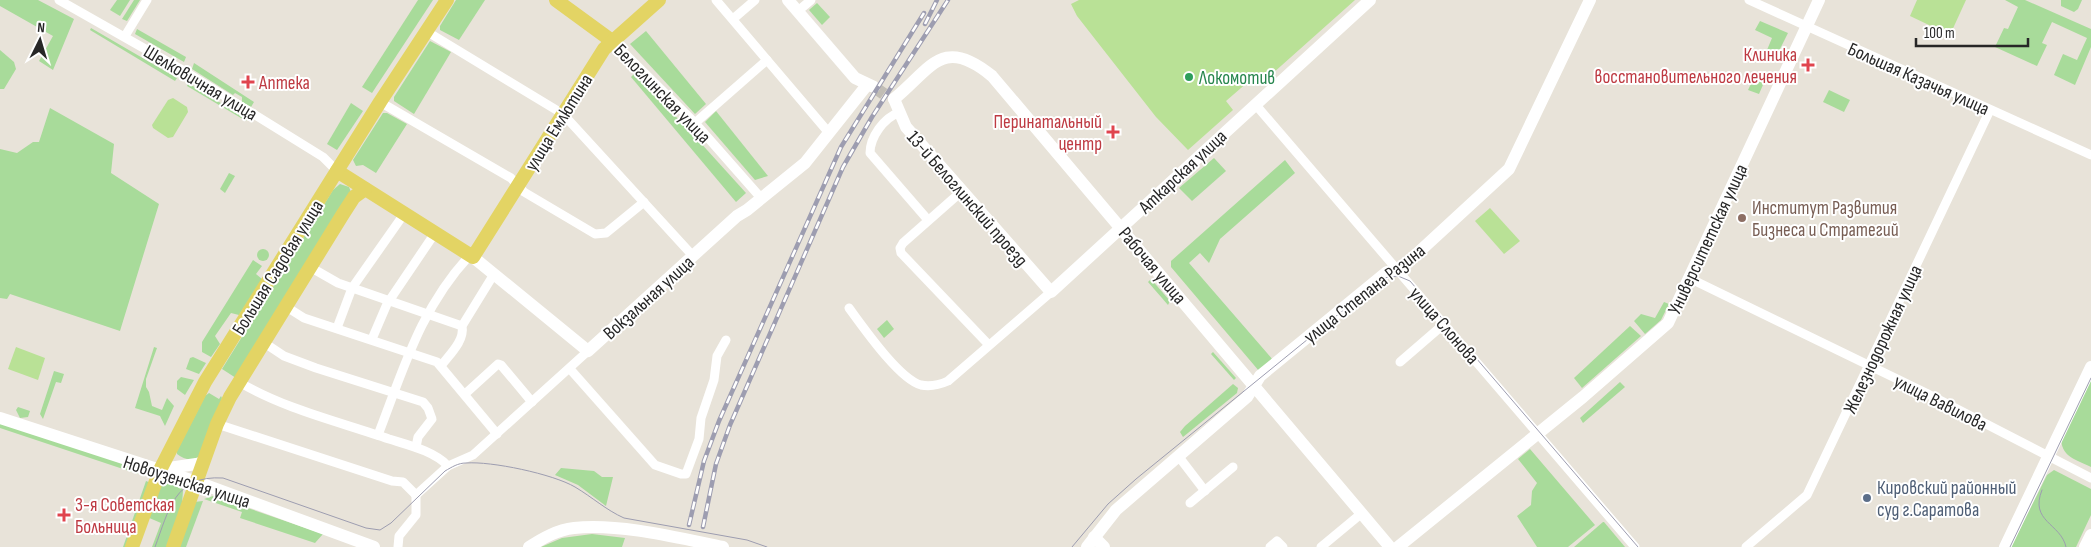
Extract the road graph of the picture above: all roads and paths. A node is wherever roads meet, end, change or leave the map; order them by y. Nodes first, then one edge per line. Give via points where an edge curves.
1 (59, 0) edge
2 (147, 0) edge
3 (447, 0) edge
4 (556, 0) edge
5 (659, 0) edge
6 (716, 0) edge
7 (755, 0) edge
8 (788, 0) edge
9 (811, 0) edge
10 (1370, 0) edge
11 (1590, 0) edge
12 (1748, 0) edge
13 (1819, 0) edge
14 (798, 11) junction
15 (733, 19) junction
16 (1806, 28) junction
17 (426, 31) junction
18 (125, 36) junction
19 (612, 41) junction
20 (767, 60) junction
21 (891, 98) joint
22 (380, 102) junction
23 (1255, 104) junction
24 (1990, 110) junction
25 (898, 113) junction
26 (563, 114) junction
27 (695, 123) junction
28 (829, 133) junction
29 (2091, 155) edge
30 (337, 171) junction
31 (518, 186) junction
32 (365, 190) junction
33 (962, 191) junction
34 (761, 198) junction
35 (644, 202) junction
36 (404, 214) junction
37 (928, 220) junction
38 (1121, 228) junction
39 (435, 233) junction
40 (471, 256) junction
41 (692, 256) junction
42 (310, 267) junction
43 (1398, 269) junction
44 (494, 274) junction
45 (1689, 278) junction
46 (352, 288) junction
47 (1050, 292) junction
48 (389, 300) junction
49 (285, 306) junction
50 (849, 308) dead end
51 (427, 314) junction
52 (1444, 324) junction
53 (462, 326) junction
54 (337, 328) junction
55 (372, 339) junction
56 (726, 340) dead end
57 (263, 342) junction
58 (988, 344) junction
59 (588, 351) junction
60 (408, 352) junction
61 (1400, 362) dead end
62 (442, 366) junction
63 (1870, 366) junction
64 (2091, 367) edge
65 (570, 369) junction
66 (239, 382) junction
67 (1254, 384) junction
68 (394, 394) junction
69 (465, 394) junction
70 (532, 402) junction
71 (0, 418) edge
72 (217, 424) junction
73 (497, 434) junction
74 (1537, 434) junction
75 (378, 435) junction
76 (416, 447) junction
77 (2048, 456) junction
78 (1178, 457) junction
79 (203, 464) junction
80 (448, 466) junction
81 (1233, 468) dead end
82 (160, 470) junction
83 (2088, 477) edge
84 (197, 482) junction
85 (1205, 491) junction
86 (416, 495) junction
87 (1190, 503) dead end
88 (1362, 512) junction
89 (2091, 535) edge
90 (1090, 542) edge
91 (132, 547) edge
92 (172, 547) edge
93 (374, 547) edge
94 (398, 547) edge
95 (528, 547) edge
96 (723, 547) edge
97 (1104, 547) edge
98 (1321, 547) edge
99 (1390, 547) edge
100 (1398, 547) edge
101 (1636, 547) edge
102 (1746, 547) edge
103 (2005, 547) edge
104 (2085, 547) edge

1 - 18 street, Шелковичная улица
2 - 18 street
3 - 17 main road, Большая Садовая улица
4 - 19 main road, Белоглинская улица
5 - 19 main road, улица Емлютина
6 - 15 street
7 - 15 street
8 - 14 main road
9 - 14 street
10 - 23 main road, Аткарская улица
11 - 43 main road, улица Степана Разина via 1509,169
12 - 16 street, Большая Казачья улица
13 - 16 main road, Университетская улица
14 - 28 main road, Вокзальная улица via 855,78 871,86
15 - 20 street
16 - 24 street, Большая Казачья улица
16 - 45 main road, Университетская улица
17 - 22 main road, Большая Садовая улица
17 - 26 street
18 - 30 street, Шелковичная улица via 323,157
19 - 26 main road, улица Емлютина
19 - 27 street, Белоглинская улица
20 - 27 street
20 - 28 street
21 - 25 main road, 13-й Белоглинский проезд
21 - 38 main road, Рабочая улица via 941,58 950,56 982,67
22 - 30 main road, Большая Садовая улица
22 - 31 street via 511,178
23 - 38 main road, Аткарская улица
23 - 43 street, улица Слонова
24 - 29 street, Большая Казачья улица
24 - 63 street, Железнодорожная улица
25 - 33 main road, 13-й Белоглинский проезд via 906,127
25 - 37 street via 890,116 873,138 870,153
26 - 31 main road, улица Емлютина
26 - 35 street
27 - 34 street, Белоглинская улица
28 - 34 main road, Вокзальная улица via 805,163
30 - 32 main road
30 - 82 main road, Большая Садовая улица via 205,382
31 - 35 street via 601,235
31 - 40 main road, улица Емлютина
32 - 36 main road
32 - 42 main road, Большая Садовая улица via 354,196
33 - 37 street
33 - 47 main road, 13-й Белоглинский проезд
34 - 41 main road, Вокзальная улица
35 - 41 street
36 - 39 main road
36 - 46 street
37 - 58 street via 900,248 901,253
38 - 47 main road, Аткарская улица
38 - 67 main road, Рабочая улица
39 - 40 main road
39 - 48 street
40 - 44 main road
40 - 51 street, улица Емлютина
41 - 59 main road, Вокзальная улица
42 - 46 street
42 - 49 main road, Большая Садовая улица
43 - 52 street, улица Слонова
43 - 67 main road, улица Степана Разина via 1387,272 1362,291
44 - 53 street
44 - 59 main road
45 - 63 street, улица Вавилова
45 - 74 main road, Университетская улица via 1668,324
46 - 48 street
46 - 54 street
47 - 58 street, Аткарская улица
48 - 51 street
48 - 55 street
49 - 54 street via 304,318
49 - 57 main road, Большая Садовая улица
50 - 58 street, Аткарская улица via 906,378 920,384 935,386 948,381
51 - 53 street
51 - 60 street, улица Емлютина
52 - 61 street
52 - 74 street, улица Слонова
53 - 62 street via 458,342
54 - 55 street
55 - 60 street
56 - 65 street via 717,356 699,439 686,474 655,464
57 - 66 main road, Большая Садовая улица
57 - 68 street via 284,356
59 - 65 street, Вокзальная улица
60 - 62 street
60 - 68 street, улица Емлютина
62 - 69 street
63 - 77 street, улица Вавилова
63 - 102 street, Железнодорожная улица via 1807,495
64 - 77 main road
65 - 70 street, Вокзальная улица
66 - 72 main road, Большая Садовая улица
66 - 75 street via 272,398
67 - 78 main road, улица Степана Разина via 1247,397
67 - 88 main road, Рабочая улица
68 - 75 street, улица Емлютина
68 - 76 street via 423,402 428,408 432,419 418,438
69 - 70 street via 498,364
69 - 73 street
70 - 73 street, Вокзальная улица
71 - 82 main road, Новоузенская улица
72 - 79 main road, Большая Садовая улица
72 - 86 street via 360,472 403,482
73 - 80 street, Вокзальная улица via 473,454
74 - 100 main road, Университетская улица
74 - 101 street, улица Слонова
75 - 76 street
76 - 80 street
77 - 83 street, улица Вавилова
77 - 103 main road
78 - 85 street
78 - 90 main road, улица Степана Разина via 1116,510
79 - 82 main road
79 - 84 main road, Большая Садовая улица
80 - 86 street, Вокзальная улица
81 - 85 street
82 - 84 main road, Новоузенская улица
82 - 91 main road, Большая Садовая улица
84 - 92 main road, Большая Садовая улица
84 - 93 main road, Новоузенская улица
85 - 87 street
86 - 94 street via 416,515 399,536
88 - 98 street
88 - 99 main road, Рабочая улица
89 - 104 main road
90 - 97 main road
95 - 96 main road via 544,537 573,528 619,529

